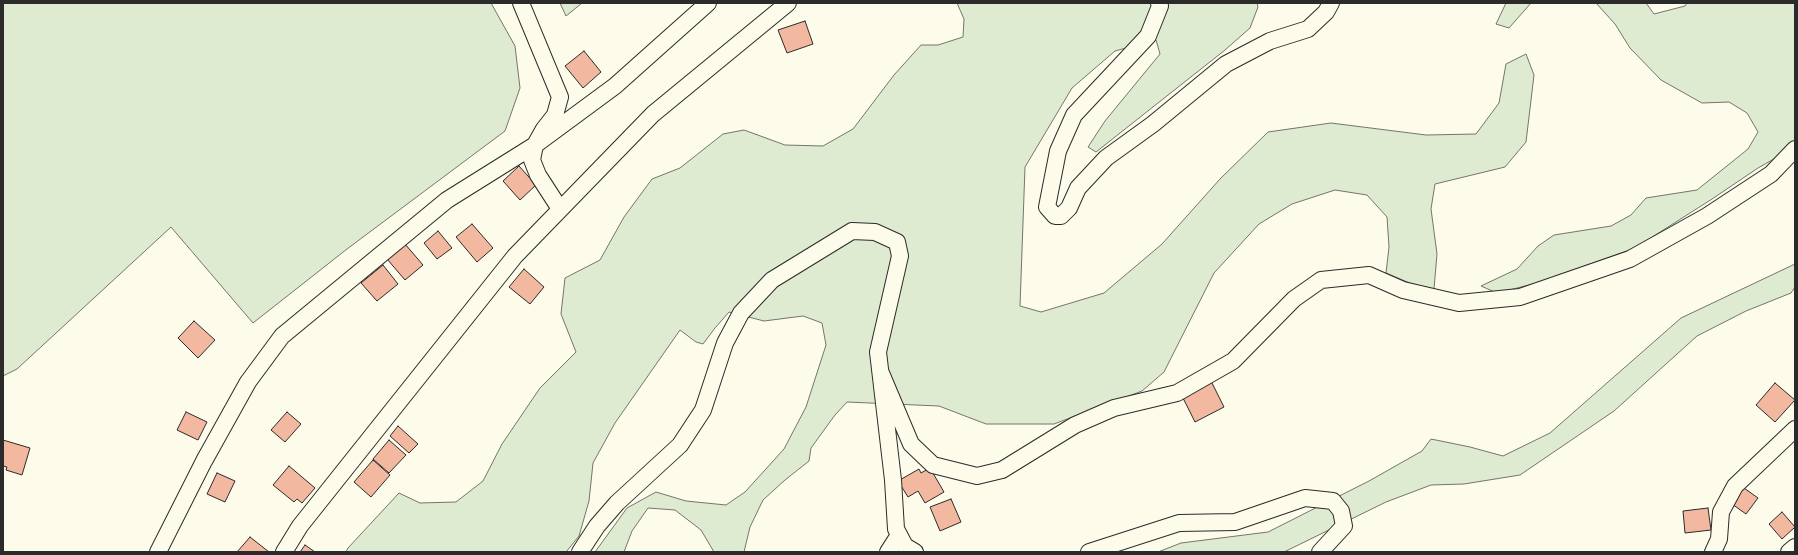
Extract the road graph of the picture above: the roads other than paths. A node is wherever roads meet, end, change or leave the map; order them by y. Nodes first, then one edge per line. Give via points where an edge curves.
1 (521, 3) edge
2 (708, 3) edge
3 (788, 3) edge
4 (1159, 3) edge
5 (1331, 3) edge
6 (535, 145) junction
7 (1795, 149) edge
8 (560, 209) junction
9 (881, 373) junction
10 (1795, 429) edge
11 (899, 535) junction
12 (1795, 547) edge
13 (158, 552) edge
14 (284, 552) edge
15 (580, 552) edge
16 (888, 552) edge
17 (914, 552) edge
18 (1089, 552) edge
19 (1320, 552) edge
20 (1713, 552) edge
21 (1789, 552) edge

1 - 6 street via 560,97 555,115
2 - 6 street via 615,86
3 - 8 street via 653,114
4 - 5 street via 1148,36 1074,115 1058,151 1047,207 1055,216 1061,216 1069,208 1078,188 1106,158 1153,124 1226,64 1270,41 1308,29 1326,12
6 - 8 street via 532,160
6 - 13 street via 447,200 282,336 248,382
7 - 9 street via 1771,174 1707,216 1630,259 1520,297 1459,303 1403,290 1369,275 1321,280 1294,298 1233,361 1177,393 1114,408 1075,426 1002,470 977,476 933,466 911,444
8 - 14 street via 515,256 300,526
9 - 11 street via 896,530
9 - 15 street via 878,352 900,256 897,242 875,232 852,231 772,280 742,313 725,343 703,410 680,445 617,503 597,526
10 - 20 street via 1735,486 1721,512 1719,539
11 - 16 street
11 - 17 street via 904,546
12 - 21 street
18 - 19 street via 1179,523 1235,522 1305,498 1333,502 1341,511 1344,526

